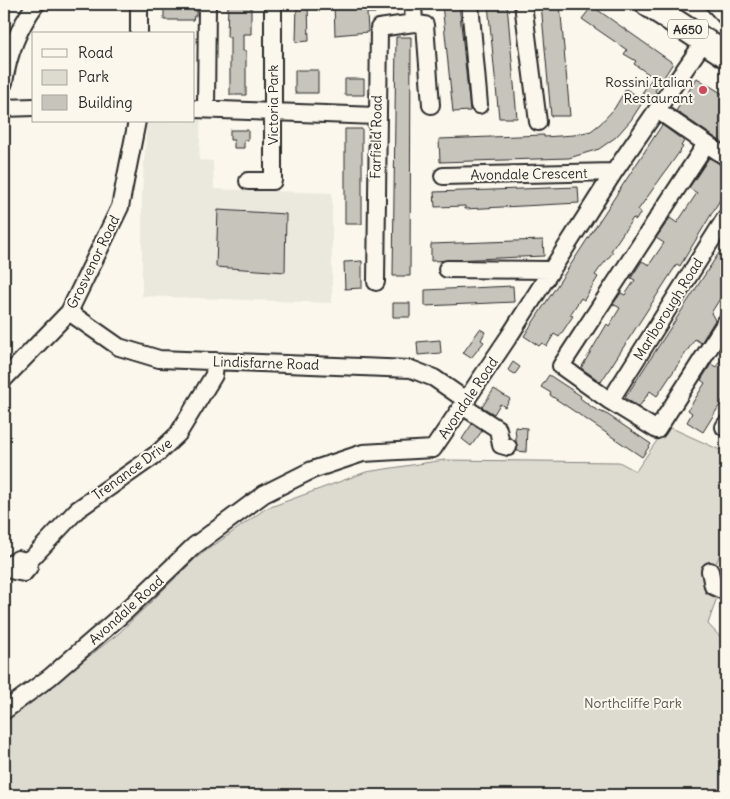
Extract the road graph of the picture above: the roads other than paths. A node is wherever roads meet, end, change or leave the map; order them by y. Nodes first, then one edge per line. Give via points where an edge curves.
1 (36, 4) edge
2 (139, 4) edge
3 (207, 4) edge
4 (274, 4) edge
5 (413, 4) edge
6 (470, 4) edge
7 (523, 4) edge
8 (648, 4) edge
9 (714, 4) edge
10 (726, 17) edge
11 (414, 23) junction
12 (139, 32) edge
13 (705, 40) junction
14 (726, 56) edge
15 (4, 83) edge
16 (431, 105) dead end
17 (479, 105) dead end
18 (32, 107) edge
19 (4, 108) edge
20 (200, 109) edge
21 (657, 110) junction
22 (272, 112) junction
23 (376, 116) junction
24 (137, 122) edge
25 (538, 122) dead end
26 (706, 144) junction
27 (726, 157) edge
28 (614, 172) junction
29 (443, 176) dead end
30 (248, 181) dead end
31 (726, 217) edge
32 (447, 269) dead end
33 (550, 270) junction
34 (376, 282) dead end
35 (69, 312) junction
36 (726, 322) edge
37 (215, 360) junction
38 (4, 379) edge
39 (610, 401) junction
40 (465, 404) junction
41 (508, 447) dead end
42 (26, 561) dead end
43 (710, 572) dead end
44 (726, 592) edge
45 (4, 711) edge

1 - 15 street via 10,54
2 - 12 street
3 - 20 street
4 - 22 street, Victoria Park
5 - 11 street
6 - 17 street
7 - 25 street
8 - 13 highway, A650
9 - 10 street
11 - 16 street via 425,25
11 - 23 street, Farfield Road via 379,28
13 - 14 highway, A650
13 - 21 street, Avondale Road
18 - 19 street
20 - 22 street
21 - 26 street
21 - 28 street, Avondale Road
22 - 23 street
22 - 30 street, Victoria Park via 273,181
23 - 34 street, Farfield Road
24 - 35 street, Grosvenor Road via 120,208
26 - 27 street
26 - 39 street via 561,366
28 - 29 street, Avondale Crescent
28 - 33 street, Avondale Road
31 - 39 street, Marlborough Road
32 - 33 street
33 - 40 street, Avondale Road
35 - 37 street, Lindisfarne Road via 119,347 159,359
35 - 38 street, Grosvenor Road
36 - 39 street via 657,430
37 - 40 street, Lindisfarne Road via 411,369 434,378
37 - 42 street, Trenance Drive via 214,375 178,434 158,454 77,510
40 - 41 street, Lindisfarne Road via 498,429 501,445
40 - 45 street, Avondale Road via 433,449 363,453 312,470 264,494 194,546 57,671
43 - 44 street via 713,586

